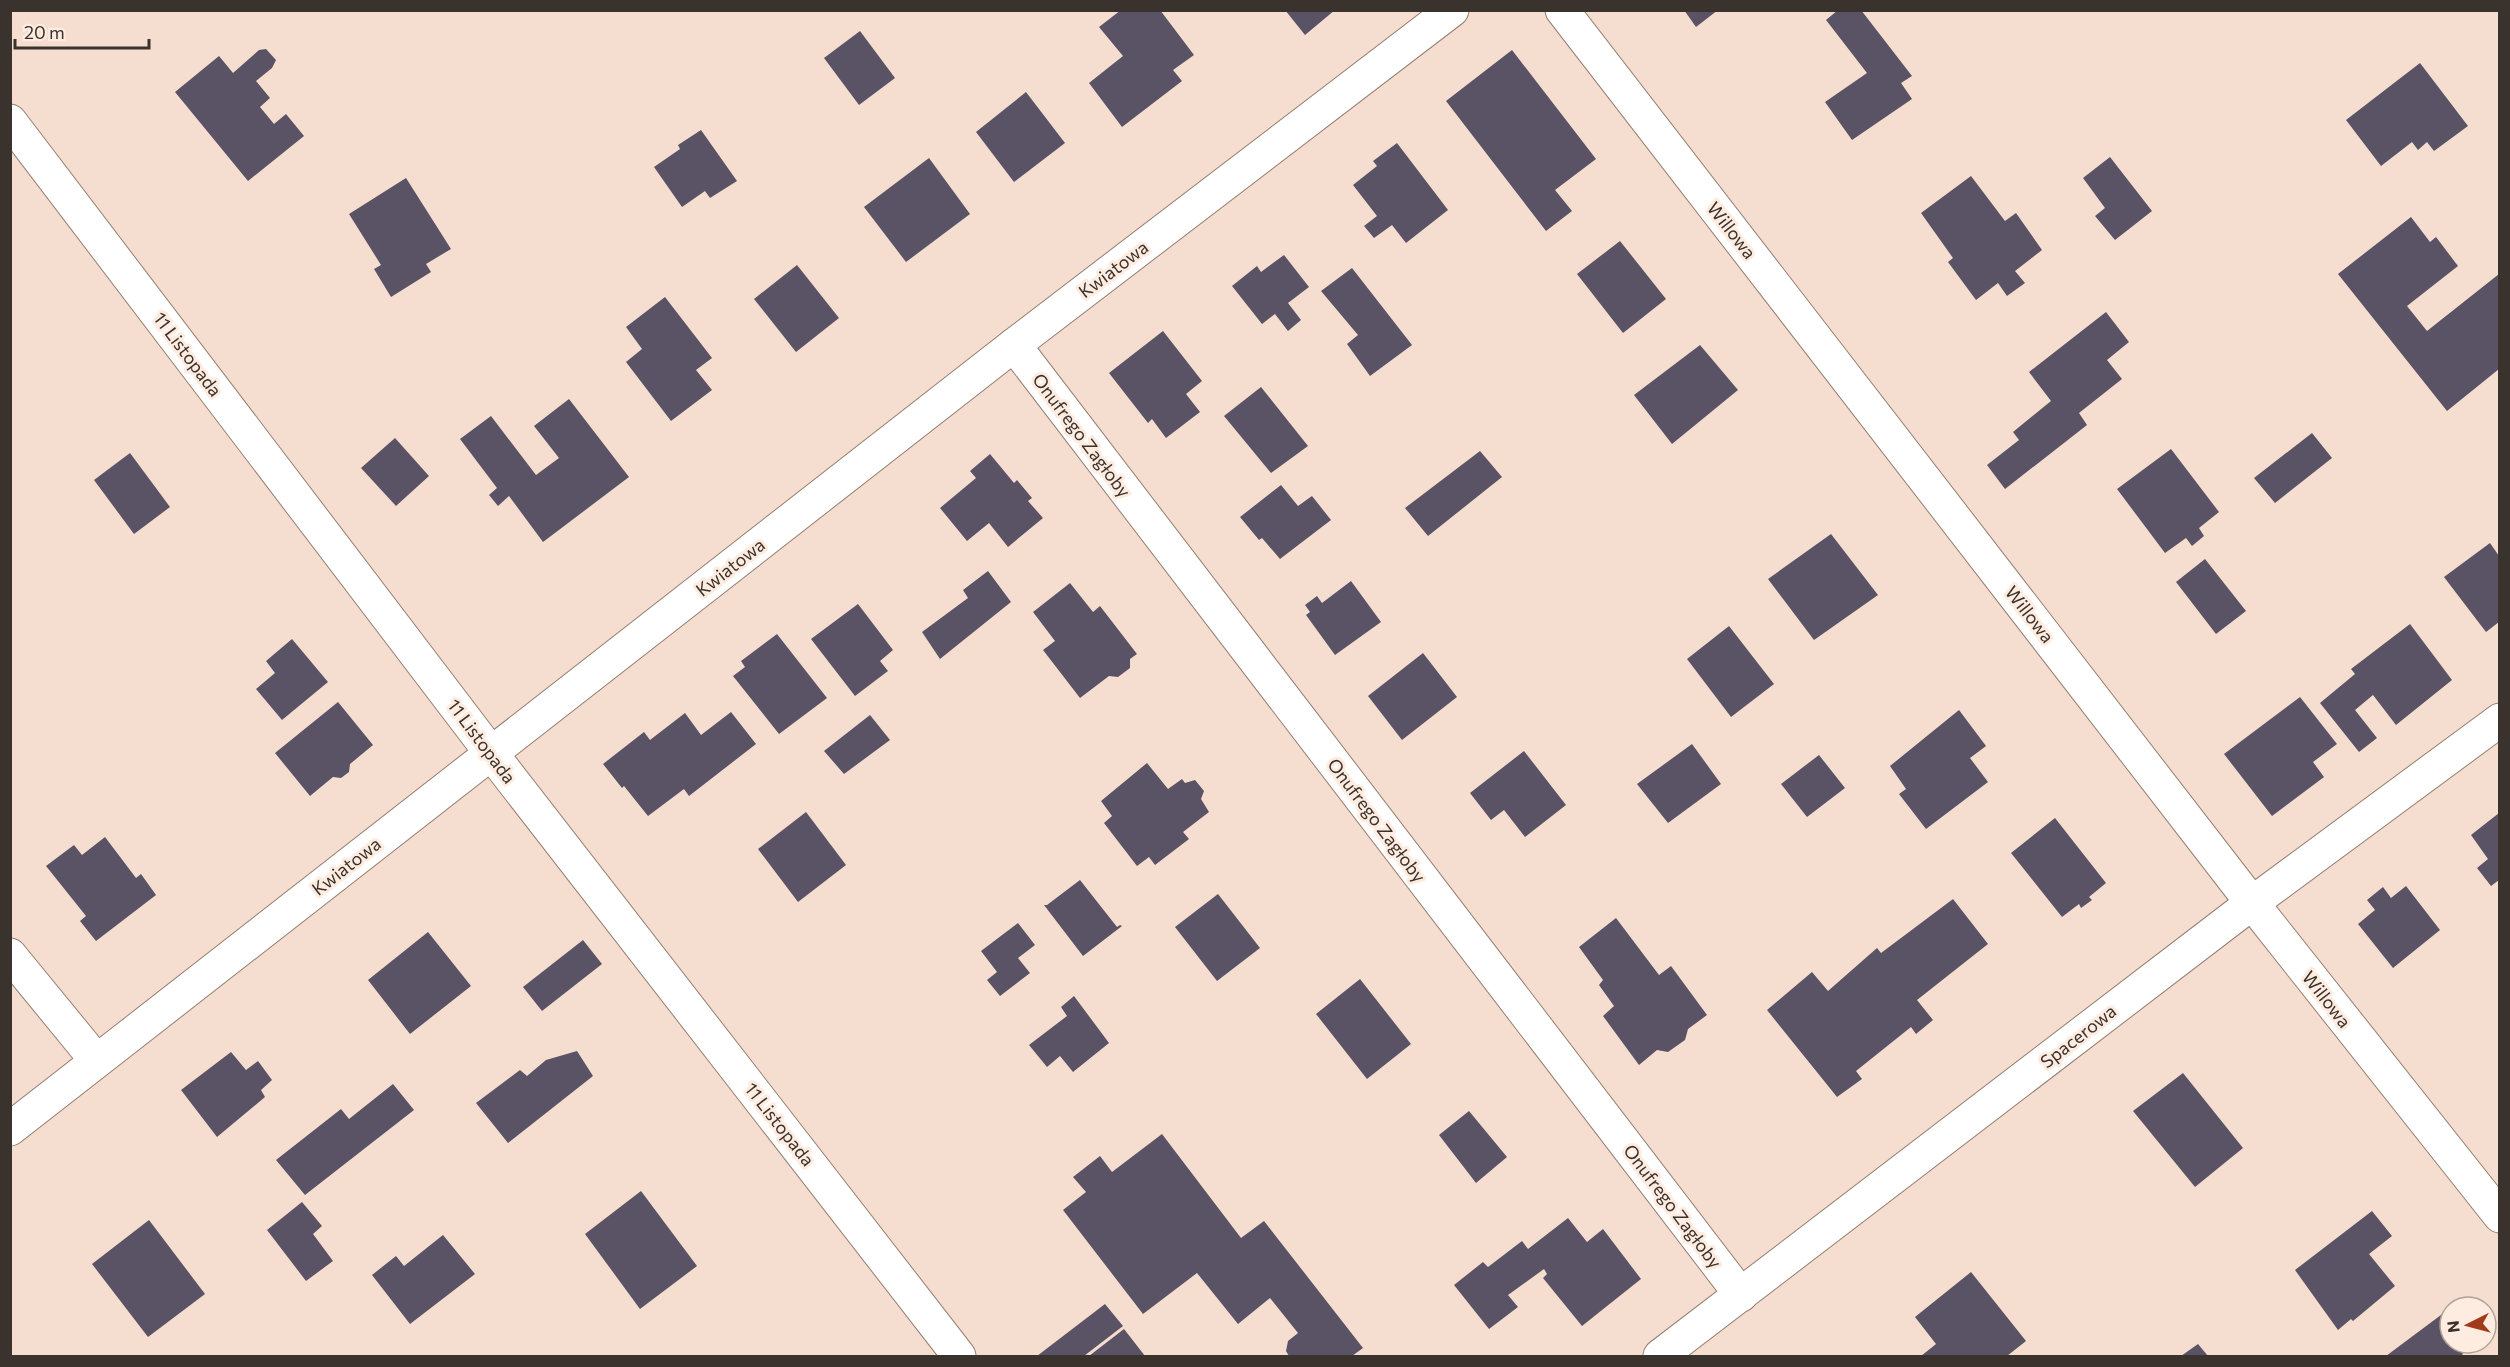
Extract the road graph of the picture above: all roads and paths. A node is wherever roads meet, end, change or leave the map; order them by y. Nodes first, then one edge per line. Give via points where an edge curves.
1 (1452, 10) edge
2 (1562, 10) edge
3 (10, 121) edge
4 (1014, 345) junction
5 (2499, 720) edge
6 (491, 753) junction
7 (2252, 903) junction
8 (10, 955) edge
9 (96, 1060) junction
10 (10, 1129) edge
11 (2499, 1216) edge
12 (1741, 1295) junction
13 (959, 1356) edge
14 (1660, 1356) edge

1 - 4 street, Kwiatowa
2 - 7 street, Willowa
3 - 6 street, 11 Listopada
4 - 6 street, Kwiatowa
4 - 12 street, Onufrego Zagłoby
5 - 7 street, Spacerowa
6 - 9 street, Kwiatowa
6 - 13 street, 11 Listopada
7 - 11 street, Willowa
7 - 12 street, Spacerowa
8 - 9 street
9 - 10 street, Kwiatowa
12 - 14 street, Spacerowa

